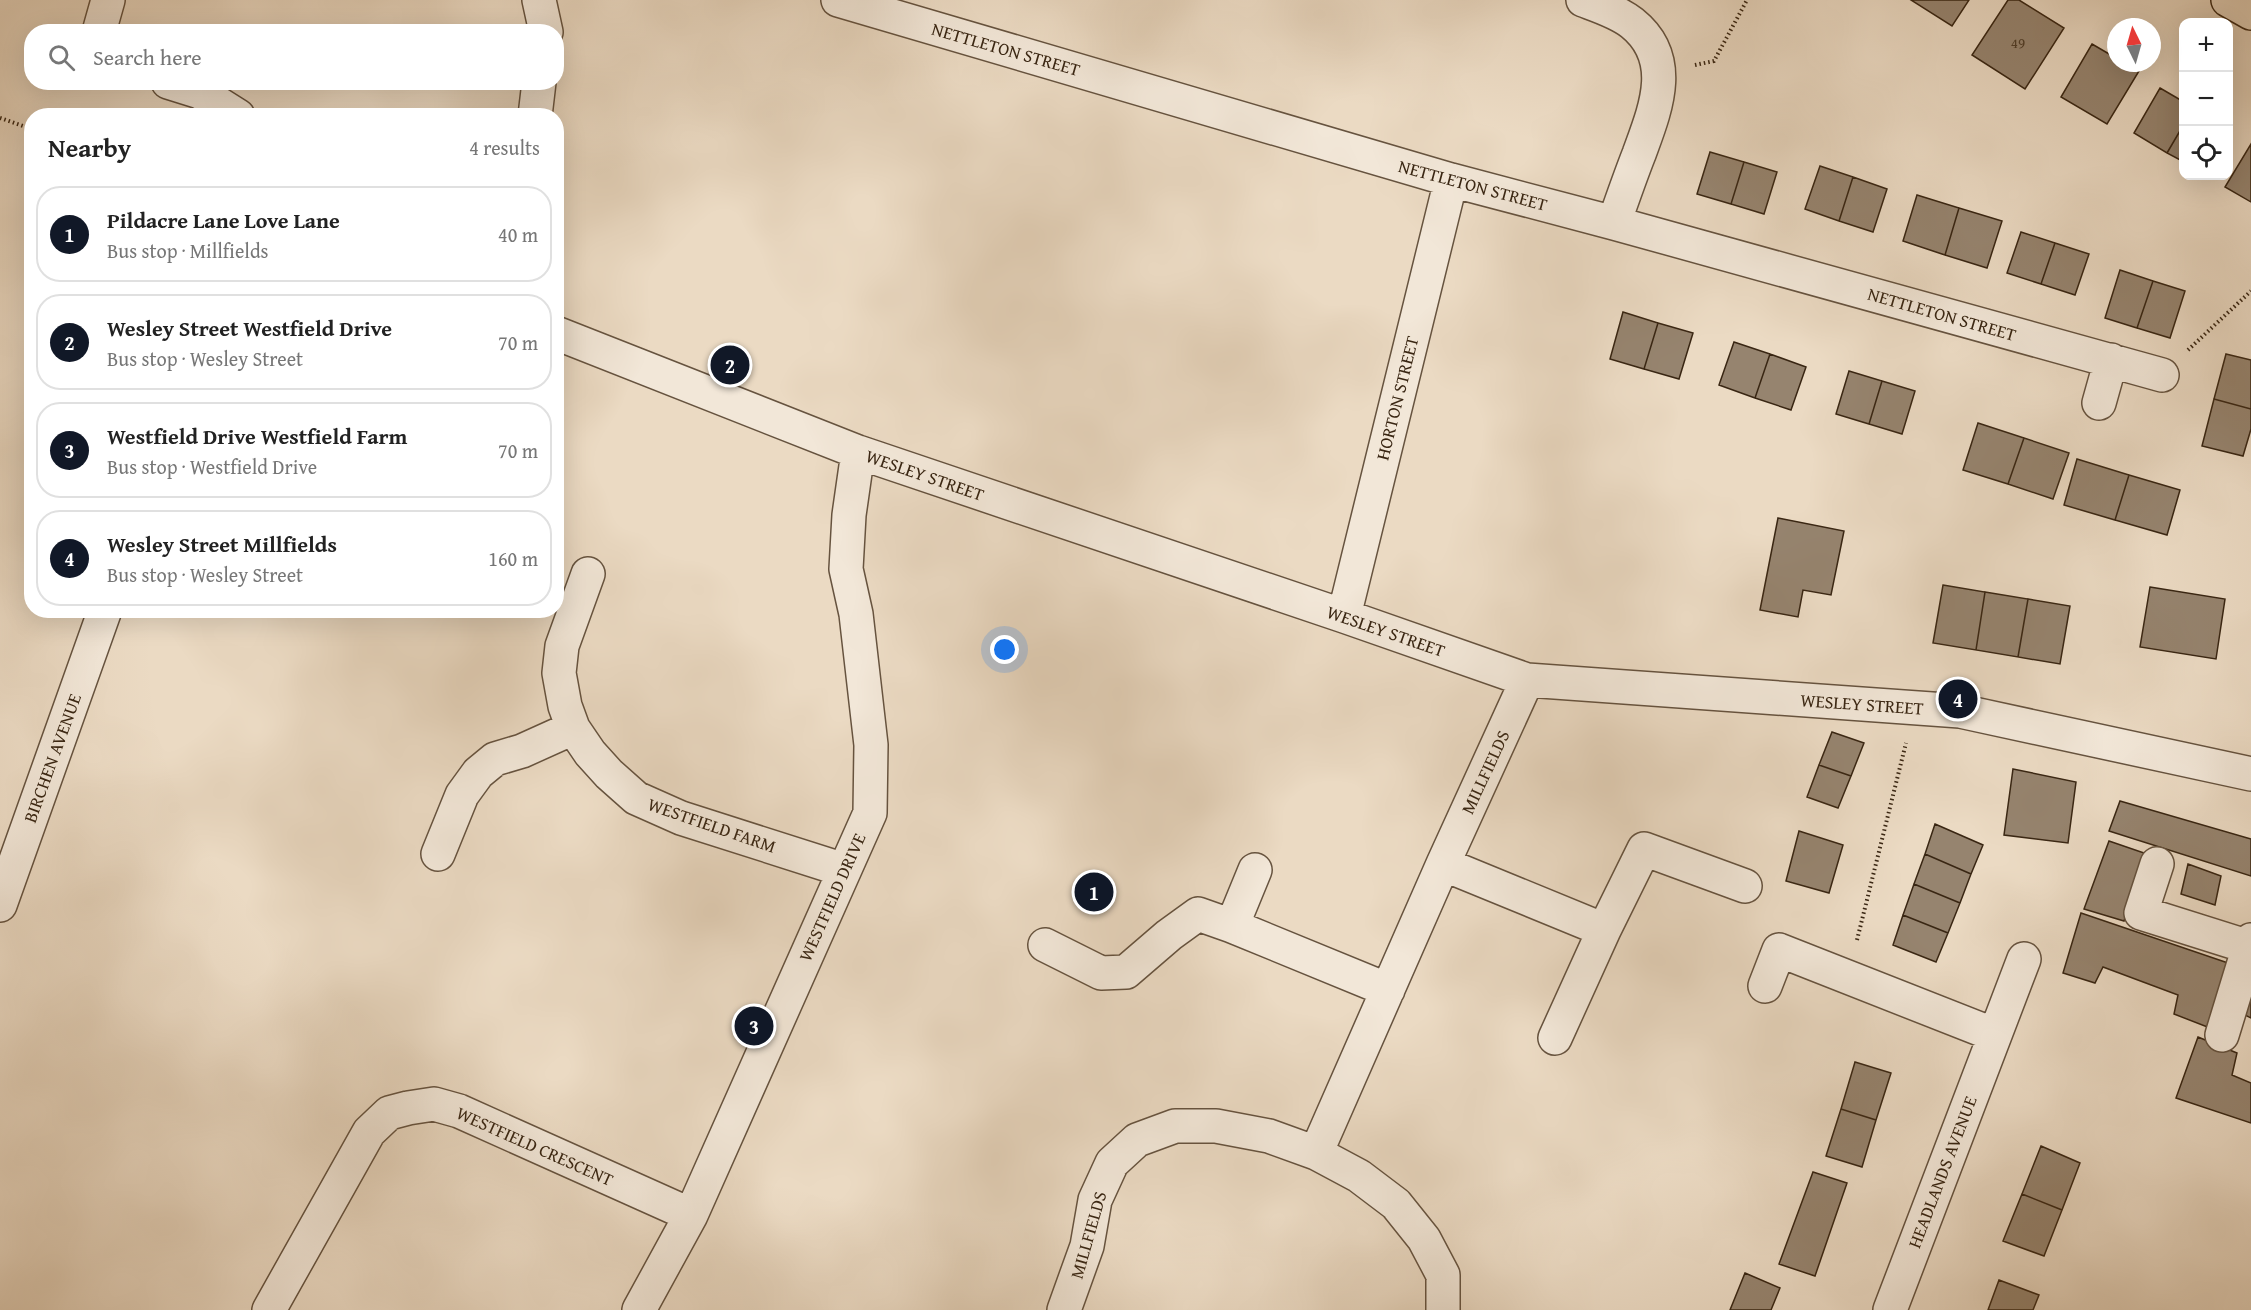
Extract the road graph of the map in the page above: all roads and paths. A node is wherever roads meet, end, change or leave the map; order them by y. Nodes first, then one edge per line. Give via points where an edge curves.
1 (108, 0) edge
2 (539, 0) edge
3 (838, 0) edge
4 (1582, 0) edge
5 (1747, 0) edge
6 (2228, 0) edge
7 (2251, 13) edge
8 (101, 24) edge
9 (544, 24) edge
10 (1659, 72) junction
11 (206, 90) edge
12 (538, 90) edge
13 (228, 108) edge
14 (536, 108) edge
15 (0, 118) edge
16 (24, 126) edge
17 (1451, 180) junction
18 (1614, 223) junction
19 (2251, 291) edge
20 (564, 336) edge
21 (2110, 360) junction
22 (2162, 375) joint
23 (2099, 403) dead end
24 (858, 452) junction
25 (588, 574) dead end
26 (1344, 616) junction
27 (102, 618) edge
28 (1527, 680) junction
29 (1915, 708) junction
30 (573, 728) junction
31 (2251, 774) edge
32 (438, 854) dead end
33 (1443, 864) junction
34 (2157, 864) dead end
35 (844, 870) junction
36 (1255, 870) dead end
37 (1745, 886) dead end
38 (0, 905) edge
39 (1232, 926) junction
40 (1604, 930) junction
41 (2250, 944) edge
42 (1046, 945) dead end
43 (2024, 959) dead end
44 (1848, 976) junction
45 (1765, 986) dead end
46 (1388, 990) junction
47 (1995, 1035) junction
48 (2222, 1035) dead end
49 (1555, 1038) dead end
50 (1316, 1152) junction
51 (691, 1215) junction
52 (269, 1310) edge
53 (639, 1310) edge
54 (1064, 1310) edge
55 (1443, 1310) edge
56 (1890, 1310) edge

1 - 8 street
2 - 9 street
3 - 17 street, NETTLETON STREET
4 - 10 street via 1632,23 1653,47
5 - 10 path via 1714,61
6 - 7 main road
10 - 18 street via 1658,99
11 - 13 street
12 - 14 street
15 - 16 path
17 - 18 street, NETTLETON STREET
17 - 26 street, HORTON STREET
18 - 21 street, NETTLETON STREET
19 - 22 path
20 - 24 street, WESLEY STREET
21 - 22 street, NETTLETON STREET
21 - 23 street
24 - 26 street, WESLEY STREET
24 - 35 street, WESTFIELD DRIVE via 846,568 856,614 871,745 870,813
25 - 30 street, WESTFIELD FARM via 562,646 559,673
26 - 28 street, WESLEY STREET
27 - 38 street, BIRCHEN AVENUE
28 - 29 street, WESLEY STREET
28 - 33 street, MILLFIELDS
29 - 31 street, WESLEY STREET via 1960,711
29 - 44 path
30 - 32 street via 495,759 478,773 462,795
30 - 35 street, WESTFIELD FARM via 609,774 636,798 681,818
33 - 40 street
33 - 46 street, MILLFIELDS
34 - 41 street via 2141,913
35 - 51 street, WESTFIELD DRIVE
36 - 39 street
37 - 40 street via 1644,849
39 - 42 street via 1198,914 1126,972 1101,973
39 - 46 street
40 - 49 street
41 - 48 street
43 - 47 street, HEADLANDS AVENUE
44 - 45 street via 1779,950
44 - 47 street
46 - 50 street, MILLFIELDS
47 - 56 street, HEADLANDS AVENUE
50 - 54 street, MILLFIELDS via 1269,1136 1216,1126 1175,1126 1137,1140 1112,1163 1095,1200 1088,1246
50 - 55 street, MILLFIELDS via 1359,1176 1396,1204 1424,1239 1443,1275
51 - 52 street, WESTFIELD CRESCENT via 459,1111 434,1104 408,1108 389,1113 369,1132
51 - 53 street, WESTFIELD DRIVE

